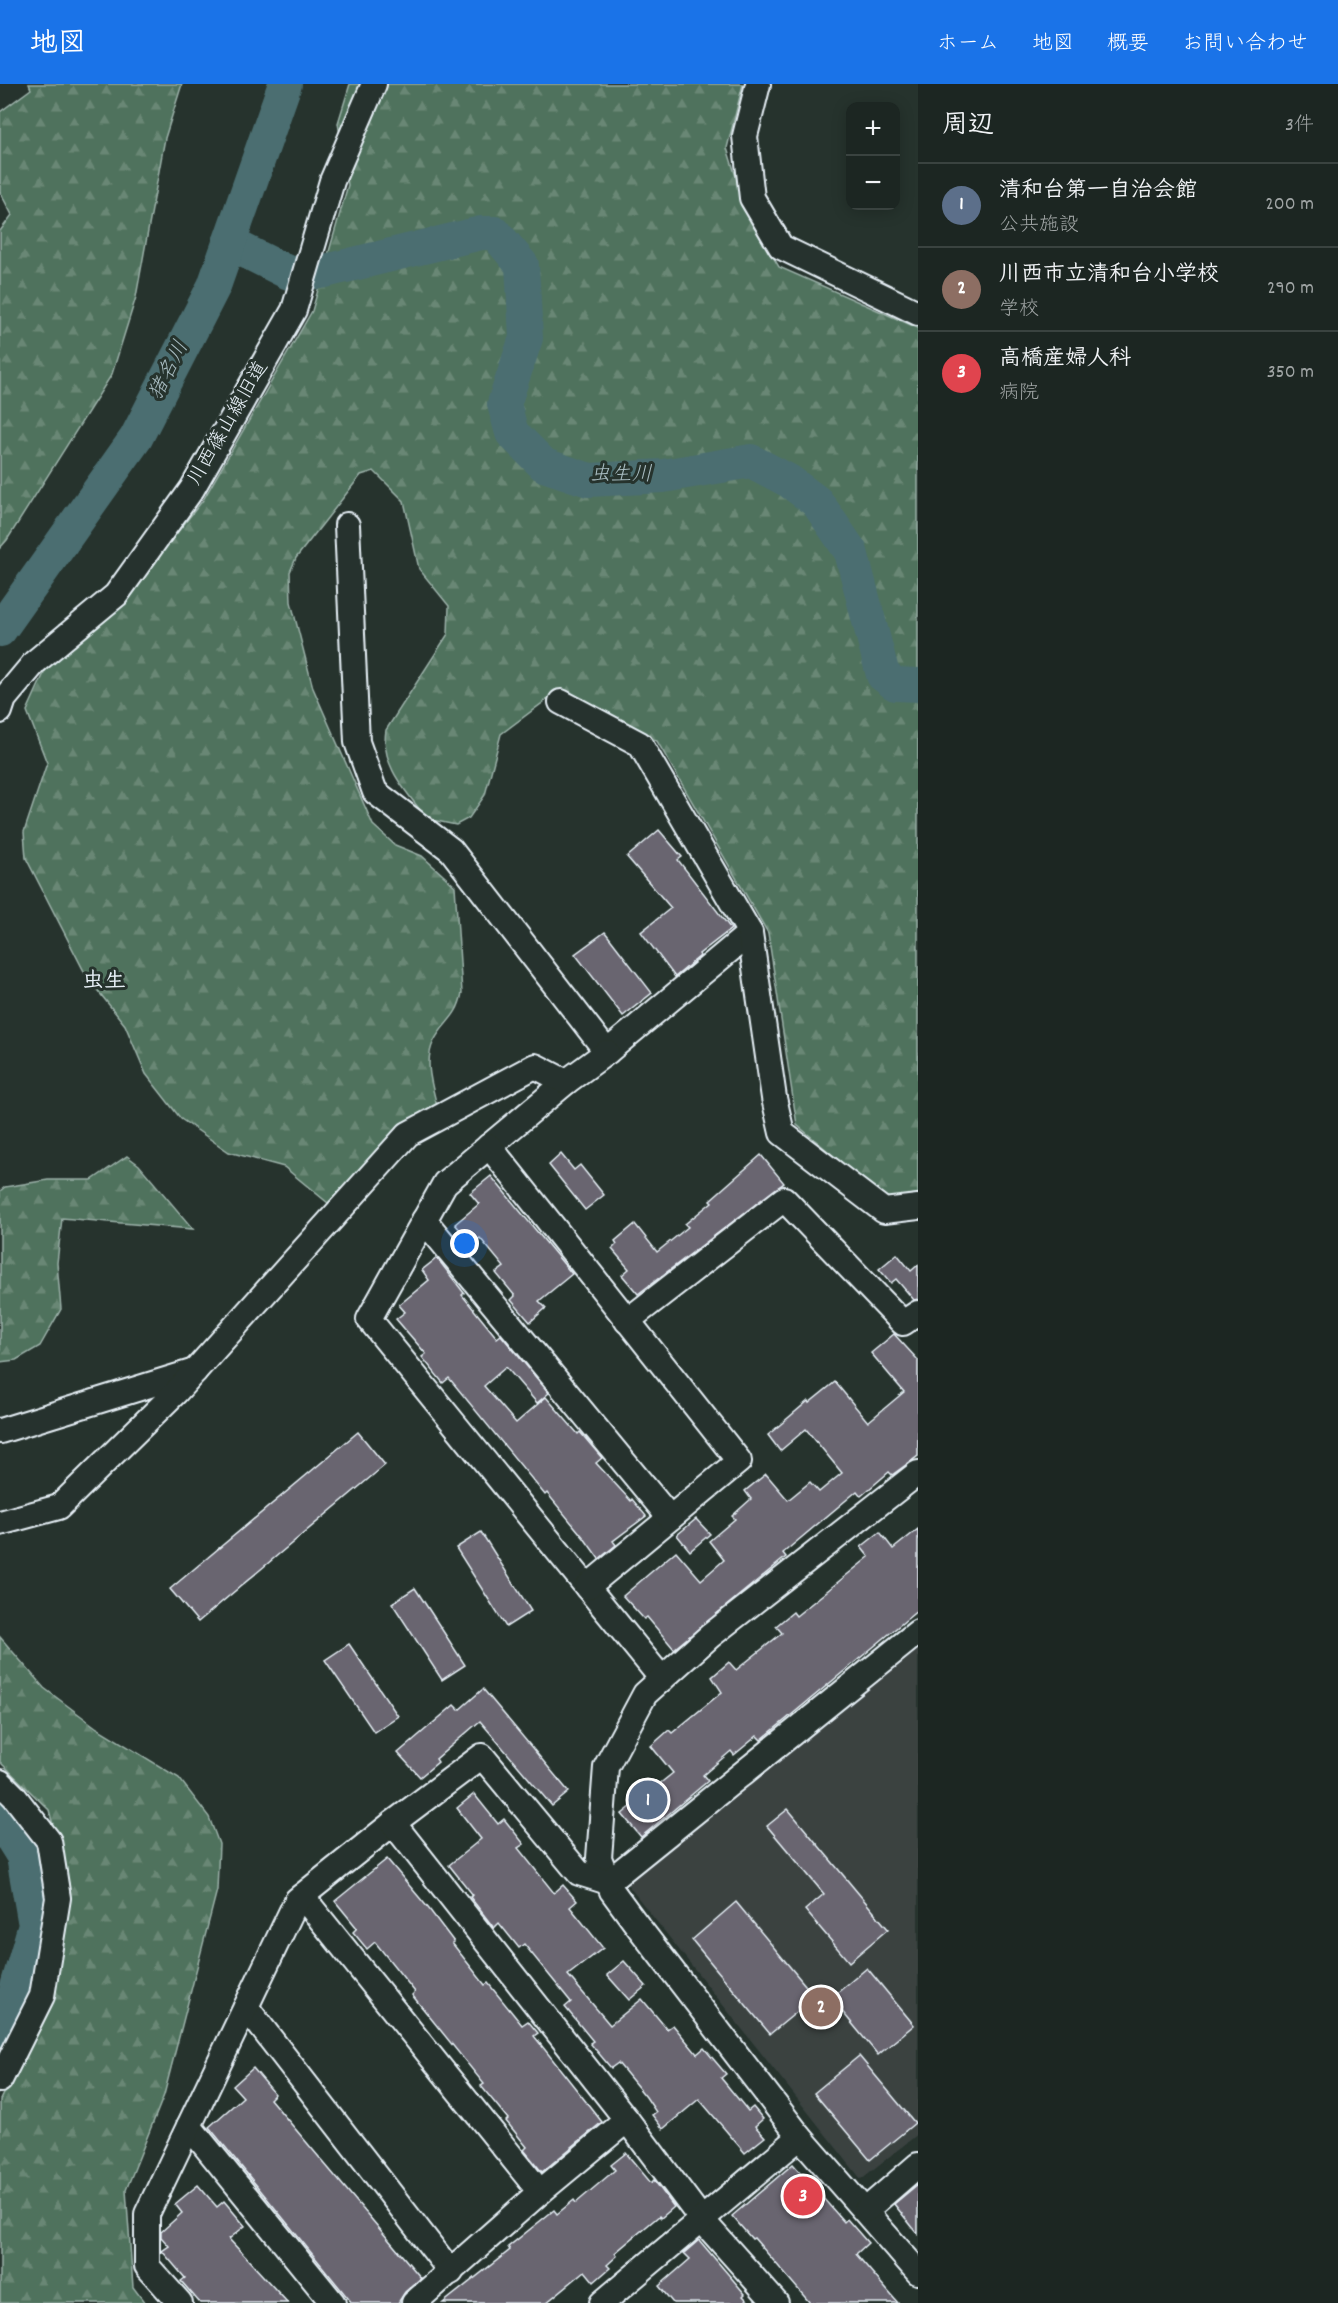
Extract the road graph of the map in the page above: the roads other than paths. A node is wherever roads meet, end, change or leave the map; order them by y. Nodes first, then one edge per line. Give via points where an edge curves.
1 (374, 84) edge
2 (758, 84) edge
3 (918, 314) edge
4 (347, 525) dead end
5 (561, 702) dead end
6 (0, 711) edge
7 (750, 933) junction
8 (607, 1052) junction
9 (566, 1082) junction
10 (489, 1146) junction
11 (918, 1207) edge
12 (424, 1220) junction
13 (918, 1313) edge
14 (627, 1321) junction
15 (195, 1371) junction
16 (0, 1431) edge
17 (918, 1473) edge
18 (670, 1518) junction
19 (0, 1523) edge
20 (587, 1587) junction
21 (918, 1632) edge
22 (662, 1679) junction
23 (0, 1782) edge
24 (393, 1823) junction
25 (608, 1882) junction
26 (302, 1896) junction
27 (246, 2007) junction
28 (0, 2080) edge
29 (627, 2120) junction
30 (189, 2126) junction
31 (800, 2137) junction
32 (918, 2166) edge
33 (540, 2192) junction
34 (866, 2210) junction
35 (702, 2220) junction
36 (451, 2272) junction
37 (918, 2272) edge
38 (613, 2300) edge
39 (180, 2303) edge
40 (333, 2303) edge
41 (414, 2303) edge
42 (776, 2303) edge

1 - 6 street, 川西篠山線旧道 via 332,181 294,310 228,429 192,489 116,596 35,662 4,699
2 - 3 street via 745,136 752,198 781,247
4 - 8 street via 357,742 375,792 451,850
5 - 7 street via 640,744
7 - 8 street
7 - 11 street via 782,1133 884,1211
8 - 9 street
9 - 10 street
9 - 15 street via 535,1066 408,1134
10 - 12 street via 445,1183
10 - 14 street
12 - 18 street
12 - 20 street via 369,1319
13 - 14 street via 903,1323 784,1199
14 - 18 street via 739,1461
15 - 16 street
15 - 19 street via 59,1507
17 - 22 street via 710,1636
18 - 20 street
20 - 22 street
21 - 25 street
22 - 25 street via 645,1694 606,1767 599,1858
23 - 28 street via 49,1842 58,1898 42,1996
24 - 25 street via 482,1756 579,1873
24 - 26 street
24 - 29 street
25 - 31 street
26 - 27 street
26 - 33 street
27 - 30 street
27 - 36 street
29 - 33 street
29 - 35 street
30 - 39 street via 147,2214 147,2266
30 - 40 street
31 - 34 street
31 - 35 street
32 - 34 street
33 - 36 street
34 - 37 street
35 - 38 street
35 - 42 street
36 - 41 street

